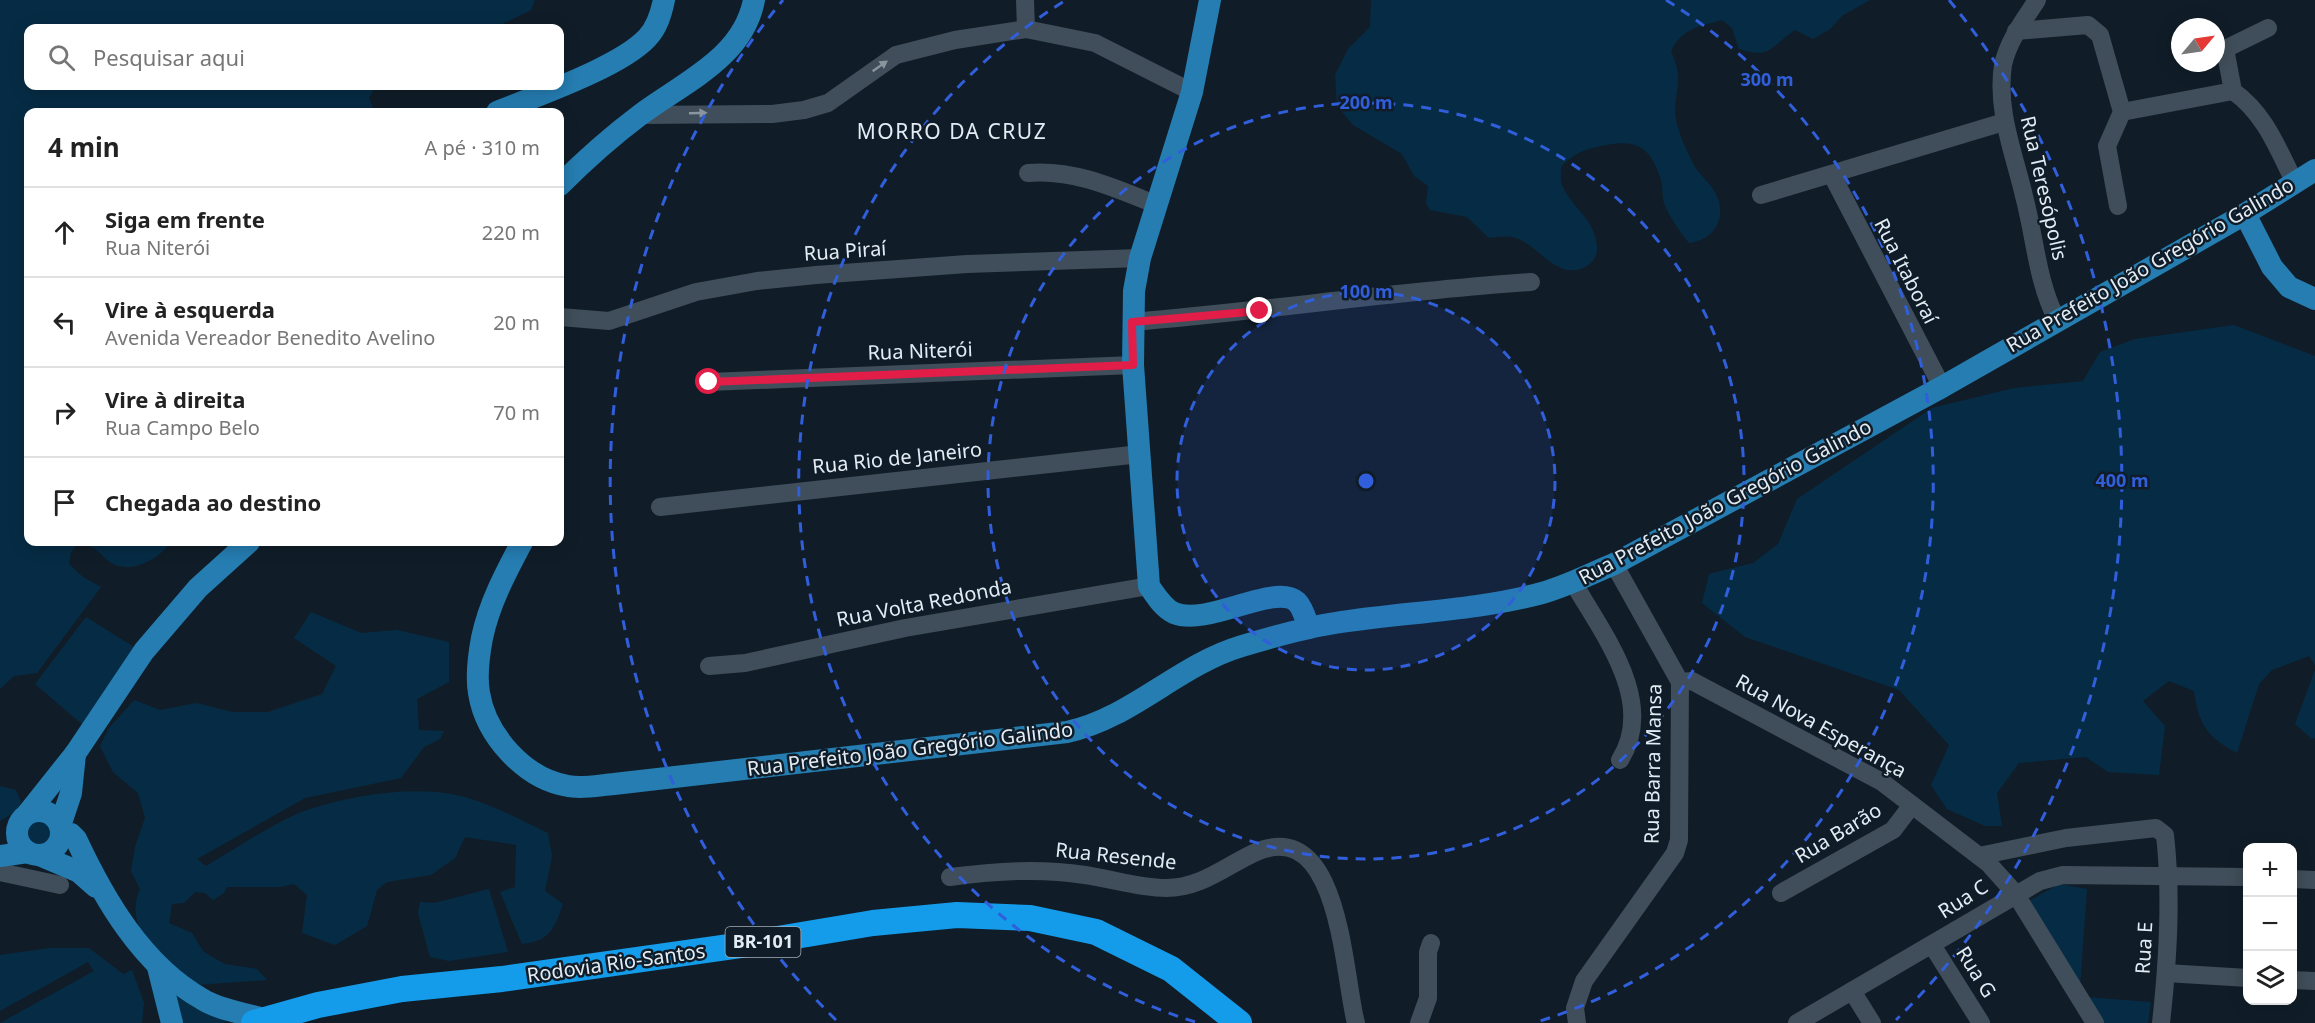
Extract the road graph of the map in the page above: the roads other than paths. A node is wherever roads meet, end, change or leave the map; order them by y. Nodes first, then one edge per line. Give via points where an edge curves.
1 (664, 0) edge
2 (754, 0) edge
3 (1025, 0) edge
4 (1210, 0) edge
5 (2037, 0) edge
6 (2268, 28) dead end
7 (1026, 29) junction
8 (2016, 31) junction
9 (564, 84) edge
10 (550, 90) edge
11 (2233, 91) junction
12 (1192, 92) junction
13 (507, 108) edge
14 (2122, 112) junction
15 (639, 115) junction
16 (2004, 122) junction
17 (2315, 170) edge
18 (1028, 173) dead end
19 (1832, 175) junction
20 (564, 181) edge
21 (2294, 181) junction
22 (1761, 195) dead end
23 (1157, 205) junction
24 (2118, 206) dead end
25 (2245, 214) junction
26 (1140, 258) junction
27 (1531, 282) dead end
28 (2315, 299) edge
29 (564, 317) edge
30 (2057, 320) junction
31 (1132, 322) junction
32 (1133, 365) junction
33 (709, 382) dead end
34 (1942, 387) junction
35 (1140, 454) junction
36 (660, 507) dead end
37 (245, 546) edge
38 (520, 546) edge
39 (1614, 564) junction
40 (1573, 582) junction
41 (1149, 586) junction
42 (1310, 628) junction
43 (709, 666) dead end
44 (1680, 682) junction
45 (75, 754) junction
46 (1620, 760) dead end
47 (1912, 805) junction
48 (16, 823) edge
49 (61, 830) junction
50 (1979, 856) junction
51 (12, 861) edge
52 (2170, 874) junction
53 (2243, 877) edge
54 (950, 878) dead end
55 (2297, 879) edge
56 (2315, 880) edge
57 (60, 885) dead end
58 (1781, 893) dead end
59 (104, 894) junction
60 (2015, 894) junction
61 (1431, 943) dead end
62 (1932, 945) junction
63 (158, 967) junction
64 (2166, 973) junction
65 (2243, 978) edge
66 (2297, 980) edge
67 (2315, 981) edge
68 (1852, 991) junction
69 (259, 1021) edge
70 (172, 1023) edge
71 (1239, 1023) edge
72 (1356, 1023) edge
73 (1419, 1023) edge
74 (1577, 1023) edge
75 (1797, 1023) edge
76 (1872, 1023) edge
77 (1981, 1023) edge
78 (2095, 1023) edge
79 (2161, 1023) edge

1 - 9 main road via 656,24 641,44
2 - 15 main road via 741,37 722,57
3 - 7 street
4 - 12 main road
5 - 8 street, Rua Teresópolis
6 - 11 street via 2225,49
7 - 12 street via 1095,43
15 -> 7 street via 772,114 804,110 828,103 896,55 955,40
8 - 14 street via 2088,25 2100,35
8 - 16 street, Rua Teresópolis via 2003,65
10 - 13 main road
11 - 14 street
11 - 21 street via 2264,121
12 - 23 main road
14 - 24 street via 2108,146
15 - 20 main road
16 - 19 street
16 - 30 street, Rua Teresópolis via 2046,299
17 - 21 main road, Rua Prefeito João Gregório Galindo
18 - 23 street via 1044,171 1082,177
19 - 22 street
19 - 34 street, Rua Itaboraí
21 - 25 main road, Rua Prefeito João Gregório Galindo
23 - 26 main road
25 - 28 main road via 2272,267 2289,287
25 - 30 main road, Rua Prefeito João Gregório Galindo
26 - 29 street, Rua Piraí via 967,264 757,281 679,296 609,321
26 - 31 main road
27 - 31 street
30 - 34 main road, Rua Prefeito João Gregório Galindo
31 - 32 main road
32 - 33 street, Rua Niterói
32 - 35 main road
34 - 39 main road, Rua Prefeito João Gregório Galindo
35 - 36 street, Rua Rio de Janeiro
35 - 41 main road
37 - 45 main road via 198,588 144,651
38 - 42 main road, Rua Prefeito João Gregório Galindo via 495,596 482,638 479,692 487,717 513,756 539,778 570,787 1067,732 1114,716 1215,657
39 - 40 main road, Rua Prefeito João Gregório Galindo
39 - 44 street, Rua Barra Mansa
40 - 42 main road, Rua Prefeito João Gregório Galindo via 1542,593 1449,610
40 - 46 street via 1624,674 1631,698 1628,747
41 - 42 main road via 1172,612 1186,616 1206,615 1268,598 1292,599 1300,605
41 - 43 street, Rua Volta Redonda via 916,626 745,663
44 - 47 street, Rua Nova Esperança via 1692,681 1882,782
44 - 74 street, Rua Barra Mansa via 1676,853 1584,981 1575,1008
45 - 48 main road
45 - 49 main road via 71,793
47 - 50 street, Rua Nova Esperança
47 - 58 street, Rua Barão via 1893,830
48 - 49 main road via 47,812
48 - 51 main road via 19,842
49 - 51 main road via 57,847 45,854
49 - 59 main road via 76,839
50 - 52 street, Rua E via 2066,838 2156,828 2165,835
50 - 60 street, Rua Nova Esperança
51 - 57 street
51 - 59 main road via 79,872
52 - 53 street, Rua C
52 - 60 street, Rua C via 2063,875
52 - 64 street, Rua E
54 - 72 street, Rua Resende via 1026,870 1180,887 1205,880 1271,846 1290,848 1318,872 1327,888 1339,922
55 - 56 street
59 - 63 main road
60 - 62 street, Rua C
60 - 78 street, Rua Nova Esperança
61 - 73 street via 1428,998
62 - 68 street, Rua C
62 - 77 street, Rua G
63 - 69 main road via 203,1000
63 - 70 main road
64 - 65 street
64 - 79 street, Rua E
66 - 67 street
68 - 75 street, Rua C
68 - 76 street
69 - 71 highway, Rodovia Rio-Santos / BR-101 via 402,988 561,971 873,923 957,915 1030,918 1096,932 1171,969

